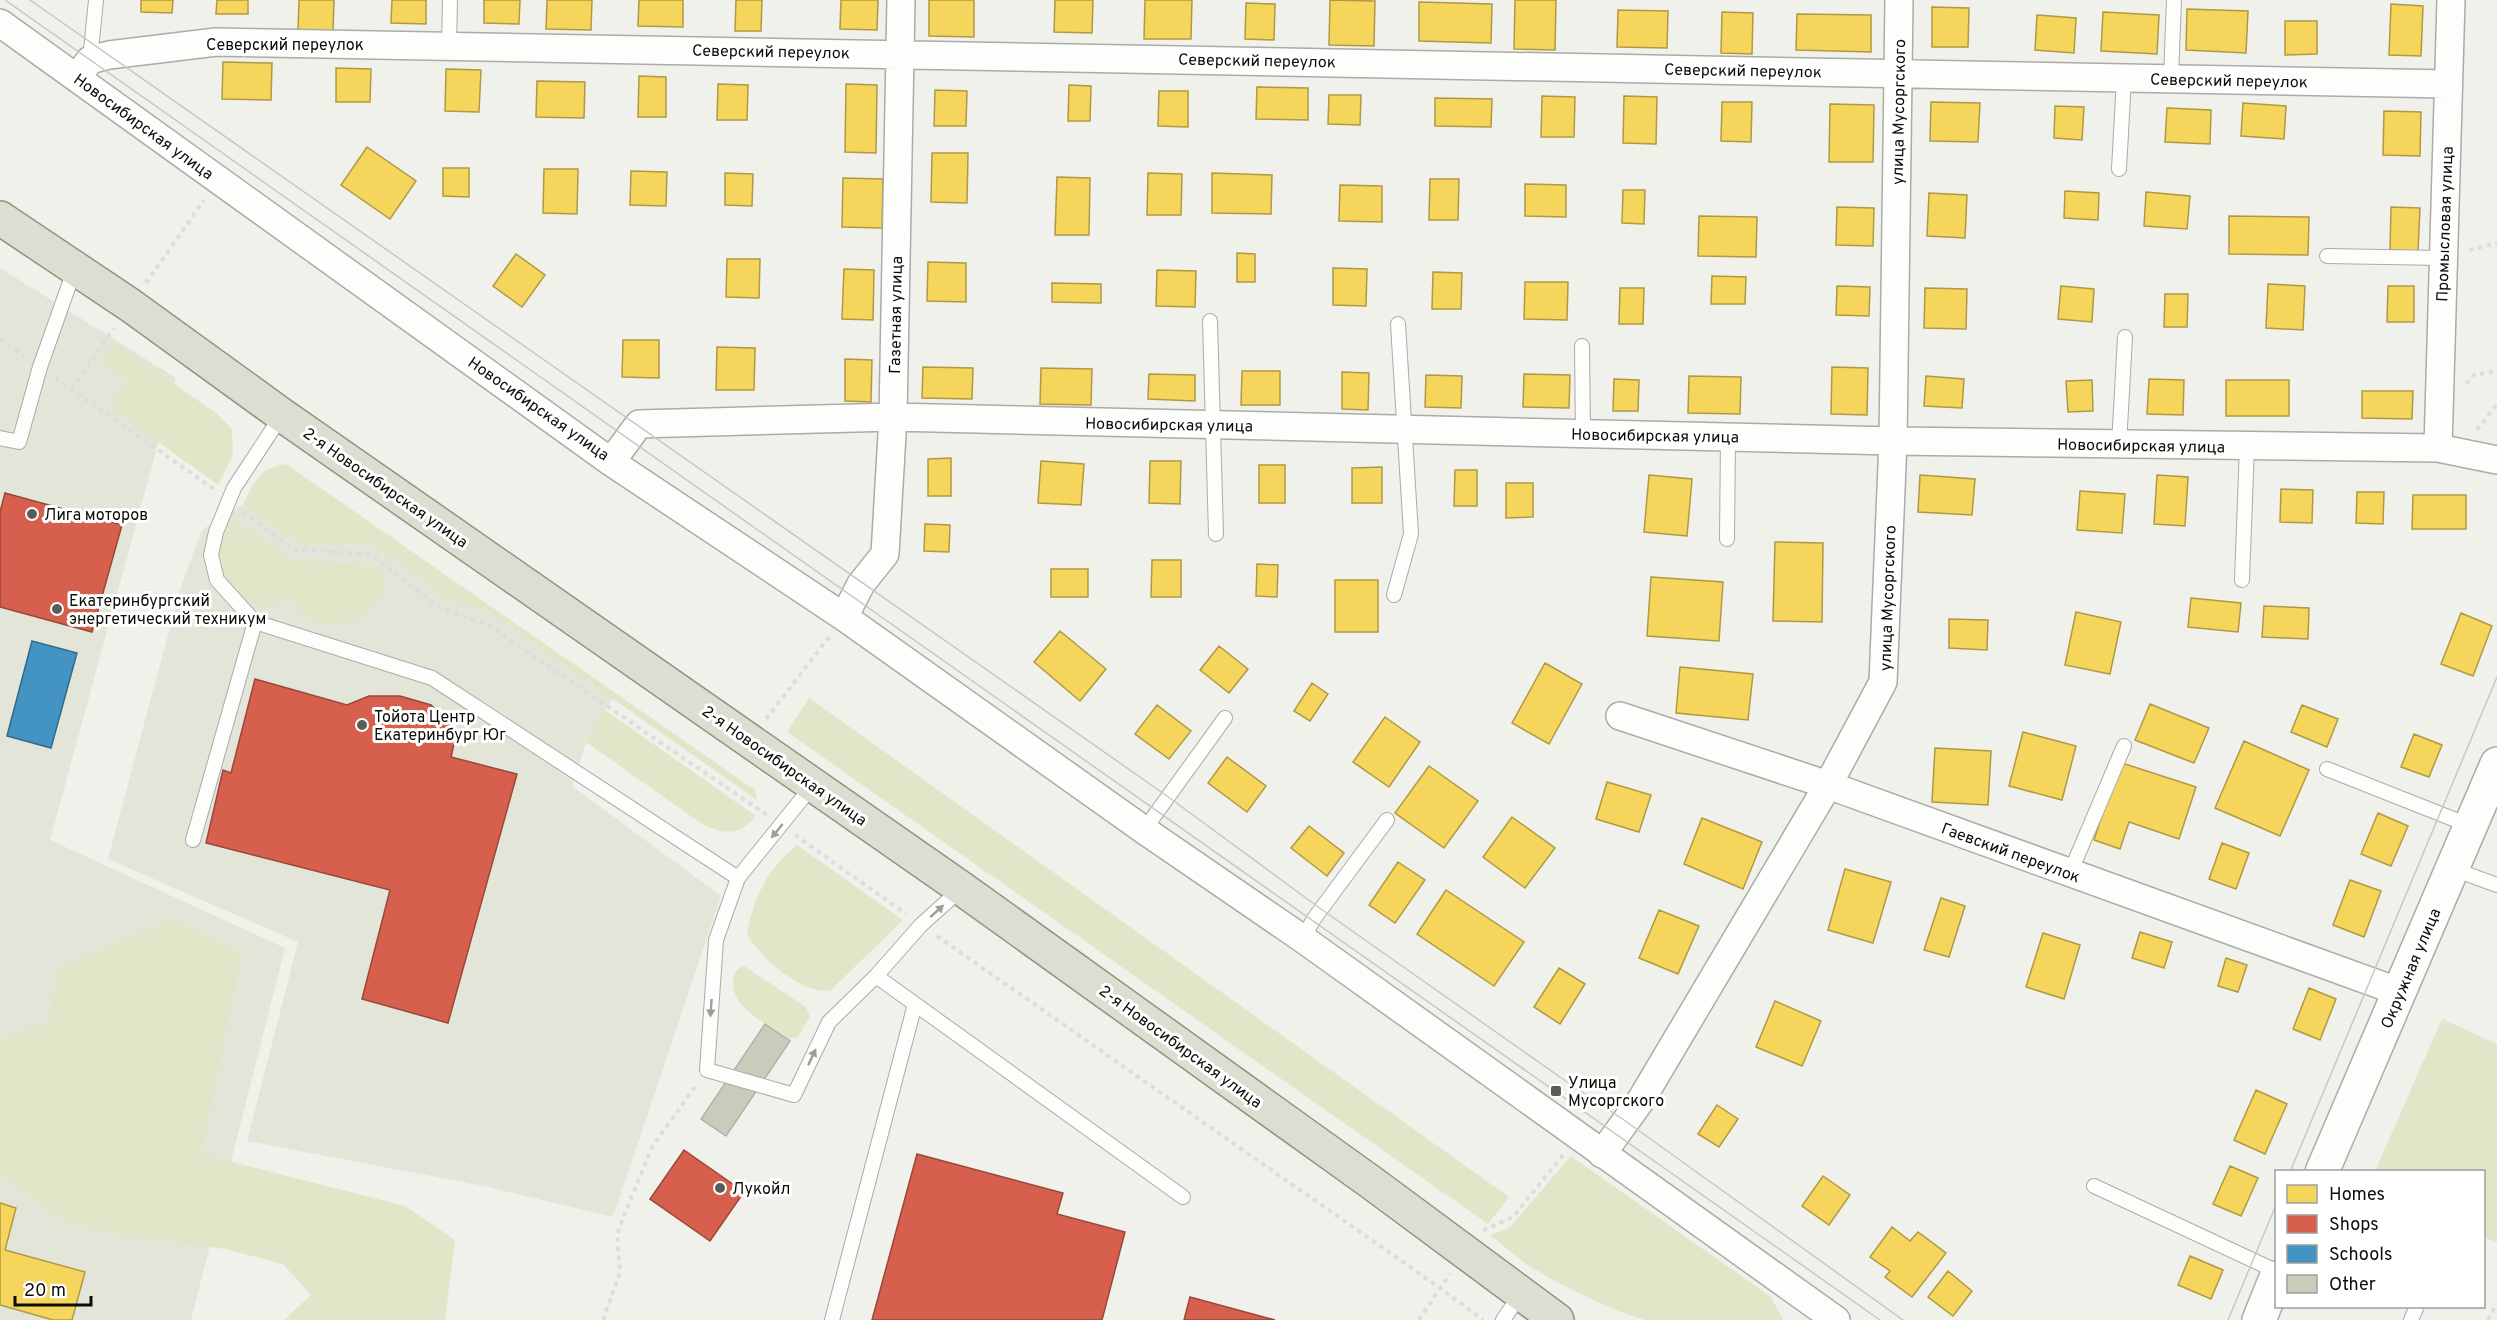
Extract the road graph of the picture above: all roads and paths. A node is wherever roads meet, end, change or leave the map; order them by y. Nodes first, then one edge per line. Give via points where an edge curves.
1 (96, 0) edge
2 (450, 0) edge
3 (901, 0) edge
4 (1899, 0) edge
5 (2174, 0) edge
6 (2451, 0) edge
7 (0, 23) edge
8 (449, 46) junction
9 (900, 53) junction
10 (83, 69) junction
11 (1898, 74) junction
12 (2124, 78) junction
13 (2171, 78) junction
14 (2448, 84) junction
15 (2120, 169) dead end
16 (2, 218) edge
17 (2327, 256) dead end
18 (2442, 258) junction
19 (75, 268) junction
20 (1210, 321) dead end
21 (1398, 324) dead end
22 (2125, 337) dead end
23 (0, 339) edge
24 (1582, 346) dead end
25 (40, 367) junction
26 (2497, 404) edge
27 (282, 415) junction
28 (893, 417) junction
29 (1213, 425) junction
30 (1404, 429) junction
31 (2475, 431) dead end
32 (1583, 434) junction
33 (1728, 437) junction
34 (0, 438) edge
35 (1893, 441) junction
36 (2119, 445) junction
37 (2247, 446) junction
38 (2438, 448) junction
39 (2497, 460) edge
40 (611, 462) junction
41 (229, 501) junction
42 (1216, 534) dead end
43 (1727, 539) dead end
44 (2242, 580) dead end
45 (1394, 595) dead end
46 (844, 617) junction
47 (255, 622) junction
48 (1620, 716) dead end
49 (1225, 718) dead end
50 (749, 741) junction
51 (2124, 746) dead end
52 (2497, 764) edge
53 (2327, 769) dead end
54 (813, 785) junction
55 (1828, 785) junction
56 (1387, 820) dead end
57 (781, 825) junction
58 (2471, 826) junction
59 (1144, 830) junction
60 (193, 840) dead end
61 (2453, 869) junction
62 (2070, 873) junction
63 (738, 878) junction
64 (2497, 885) edge
65 (962, 888) junction
66 (921, 925) junction
67 (1303, 939) junction
68 (876, 976) junction
69 (2400, 992) junction
70 (915, 1004) junction
71 (707, 1070) junction
72 (1578, 1137) junction
73 (1602, 1154) junction
74 (2323, 1170) edge
75 (2094, 1186) dead end
76 (1183, 1197) dead end
77 (1466, 1251) junction
78 (2275, 1270) edge
79 (2275, 1283) edge
80 (1440, 1288) junction
81 (1793, 1291) junction
82 (2497, 1303) edge
83 (1551, 1311) edge
84 (603, 1320) edge
85 (832, 1320) edge
86 (1419, 1320) edge
87 (1483, 1320) edge
88 (1503, 1320) edge
89 (1796, 1320) edge
90 (1836, 1320) edge
91 (2259, 1320) edge
92 (2488, 1320) edge

1 - 10 lane
2 - 8 lane
3 - 9 street, Газетная улица
4 - 11 street, улица Мусоргского
5 - 13 lane
6 - 14 street, Промысловая улица
7 - 10 street, Новосибирская улица
8 - 9 street, Северский переулок
8 - 10 street, Северский переулок via 216,42
9 - 11 street, Северский переулок
9 - 28 street, Газетная улица
10 - 40 street, Новосибирская улица
11 - 12 street, Северский переулок
11 - 35 street, улица Мусоргского
12 - 13 street, Северский переулок
12 - 15 lane
13 - 14 street, Северский переулок
14 - 18 street, Промысловая улица
16 - 19 main road, 2-я Новосибирская улица
17 - 18 lane
18 - 38 street, Промысловая улица
19 - 25 lane
19 - 27 main road, 2-я Новосибирская улица
20 - 29 lane
21 - 30 lane
22 - 36 lane
23 - 25 path
24 - 32 lane
25 - 34 lane via 19,442
25 - 41 path
26 - 31 path
27 - 41 lane
27 - 50 main road, 2-я Новосибирская улица
28 - 29 street, Новосибирская улица
28 - 40 street, Новосибирская улица via 639,424
28 - 46 street, Газетная улица via 885,554 861,584
29 - 30 street, Новосибирская улица
29 - 42 lane
30 - 32 street, Новосибирская улица
30 - 45 lane via 1411,534
32 - 33 street, Новосибирская улица
33 - 35 street, Новосибирская улица
33 - 43 lane
35 - 36 street, Новосибирская улица
35 - 55 street, улица Мусоргского via 1883,682
36 - 37 street, Новосибирская улица
37 - 38 street, Новосибирская улица
37 - 44 lane
38 - 39 street, Новосибирская улица
40 - 46 street
41 - 47 lane via 211,555 217,580
41 - 57 path via 295,550 371,554 440,608 488,625
46 - 50 path
46 - 59 street
47 - 60 lane
47 - 63 lane via 432,678
48 - 55 street, Гаевский переулок
49 - 59 lane
50 - 54 main road, 2-я Новосибирская улица
51 - 62 lane
52 - 58 main road, Окружная улица
53 - 58 lane
54 - 57 lane
54 - 65 main road, 2-я Новосибирская улица
55 - 62 street, Гаевский переулок
55 - 73 street, улица Мусоргского via 1641,1100
56 - 67 lane
57 -> 63 lane
57 - 66 path
58 - 61 main road, Окружная улица
59 - 67 street
61 - 64 lane
61 - 69 main road, Окружная улица
62 - 69 street, Гаевский переулок
63 -> 71 lane via 716,940
66 -> 65 lane
65 - 77 main road, 2-я Новосибирская улица
66 - 68 lane
66 - 80 path
67 - 72 street
68 - 70 lane
71 -> 68 lane via 794,1095 828,1022
69 - 74 main road, Окружная улица
70 - 76 lane
70 - 85 lane
71 - 84 path via 652,1148 617,1235 620,1272
72 - 73 street
72 - 77 path via 1513,1217 1484,1228
73 - 81 street
75 - 78 lane
77 - 80 path
77 - 83 main road, 2-я Новосибирская улица
79 - 91 main road
80 - 86 path
80 - 87 path
81 - 89 street
81 - 90 street
82 - 92 path
83 - 88 lane

